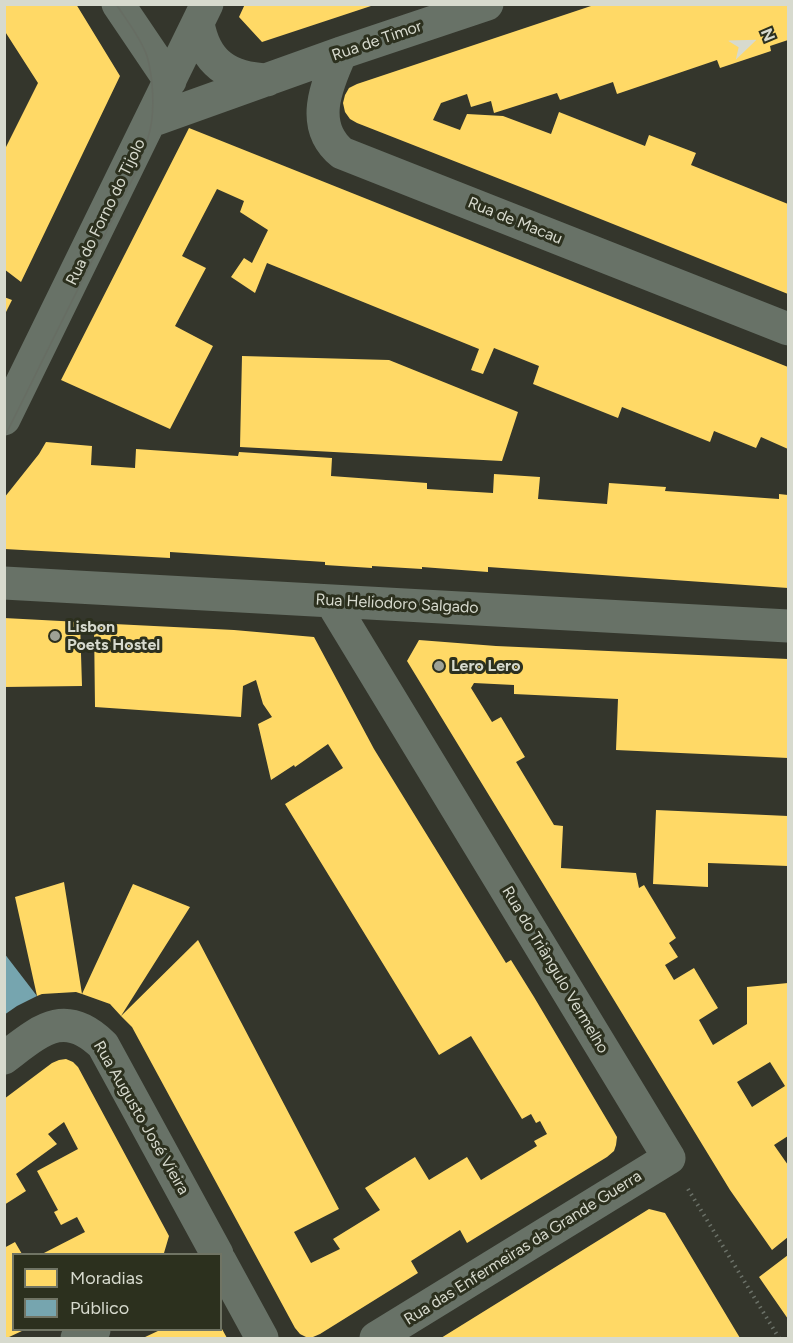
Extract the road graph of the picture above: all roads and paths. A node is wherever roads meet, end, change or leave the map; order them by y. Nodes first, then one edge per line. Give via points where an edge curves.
1 (118, 4) edge
2 (487, 4) edge
3 (203, 14) edge
4 (341, 53) junction
5 (267, 80) junction
6 (170, 81) junction
7 (151, 121) junction
8 (789, 329) edge
9 (4, 419) edge
10 (4, 583) edge
11 (331, 601) junction
12 (789, 626) edge
13 (4, 1058) edge
14 (669, 1158) junction
15 (216, 1253) edge
16 (222, 1265) edge
17 (262, 1338) edge
18 (376, 1338) edge
19 (779, 1338) edge

1 - 6 street
2 - 4 street, Rua de Timor
3 - 5 street, Rua de Timor via 201,38 217,62 248,79
3 - 6 street, Rua do Forno do Tijolo
4 - 5 street, Rua de Timor
4 - 8 street, Rua de Macau via 324,97 324,124 326,135 342,153
5 - 7 street, Rua de Timor
6 - 7 street, Rua do Forno do Tijolo
7 - 9 street, Rua do Forno do Tijolo
10 - 11 street, Rua Heliodoro Salgado
11 - 12 street, Rua Heliodoro Salgado
11 - 14 street, Rua do Triângulo Vermelho
13 - 15 street, Rua Augusto José Vieira via 51,1027 73,1025 91,1033 103,1045
14 - 18 street, Rua das Enfermeiras da Grande Guerra
14 - 19 path
16 - 17 street

